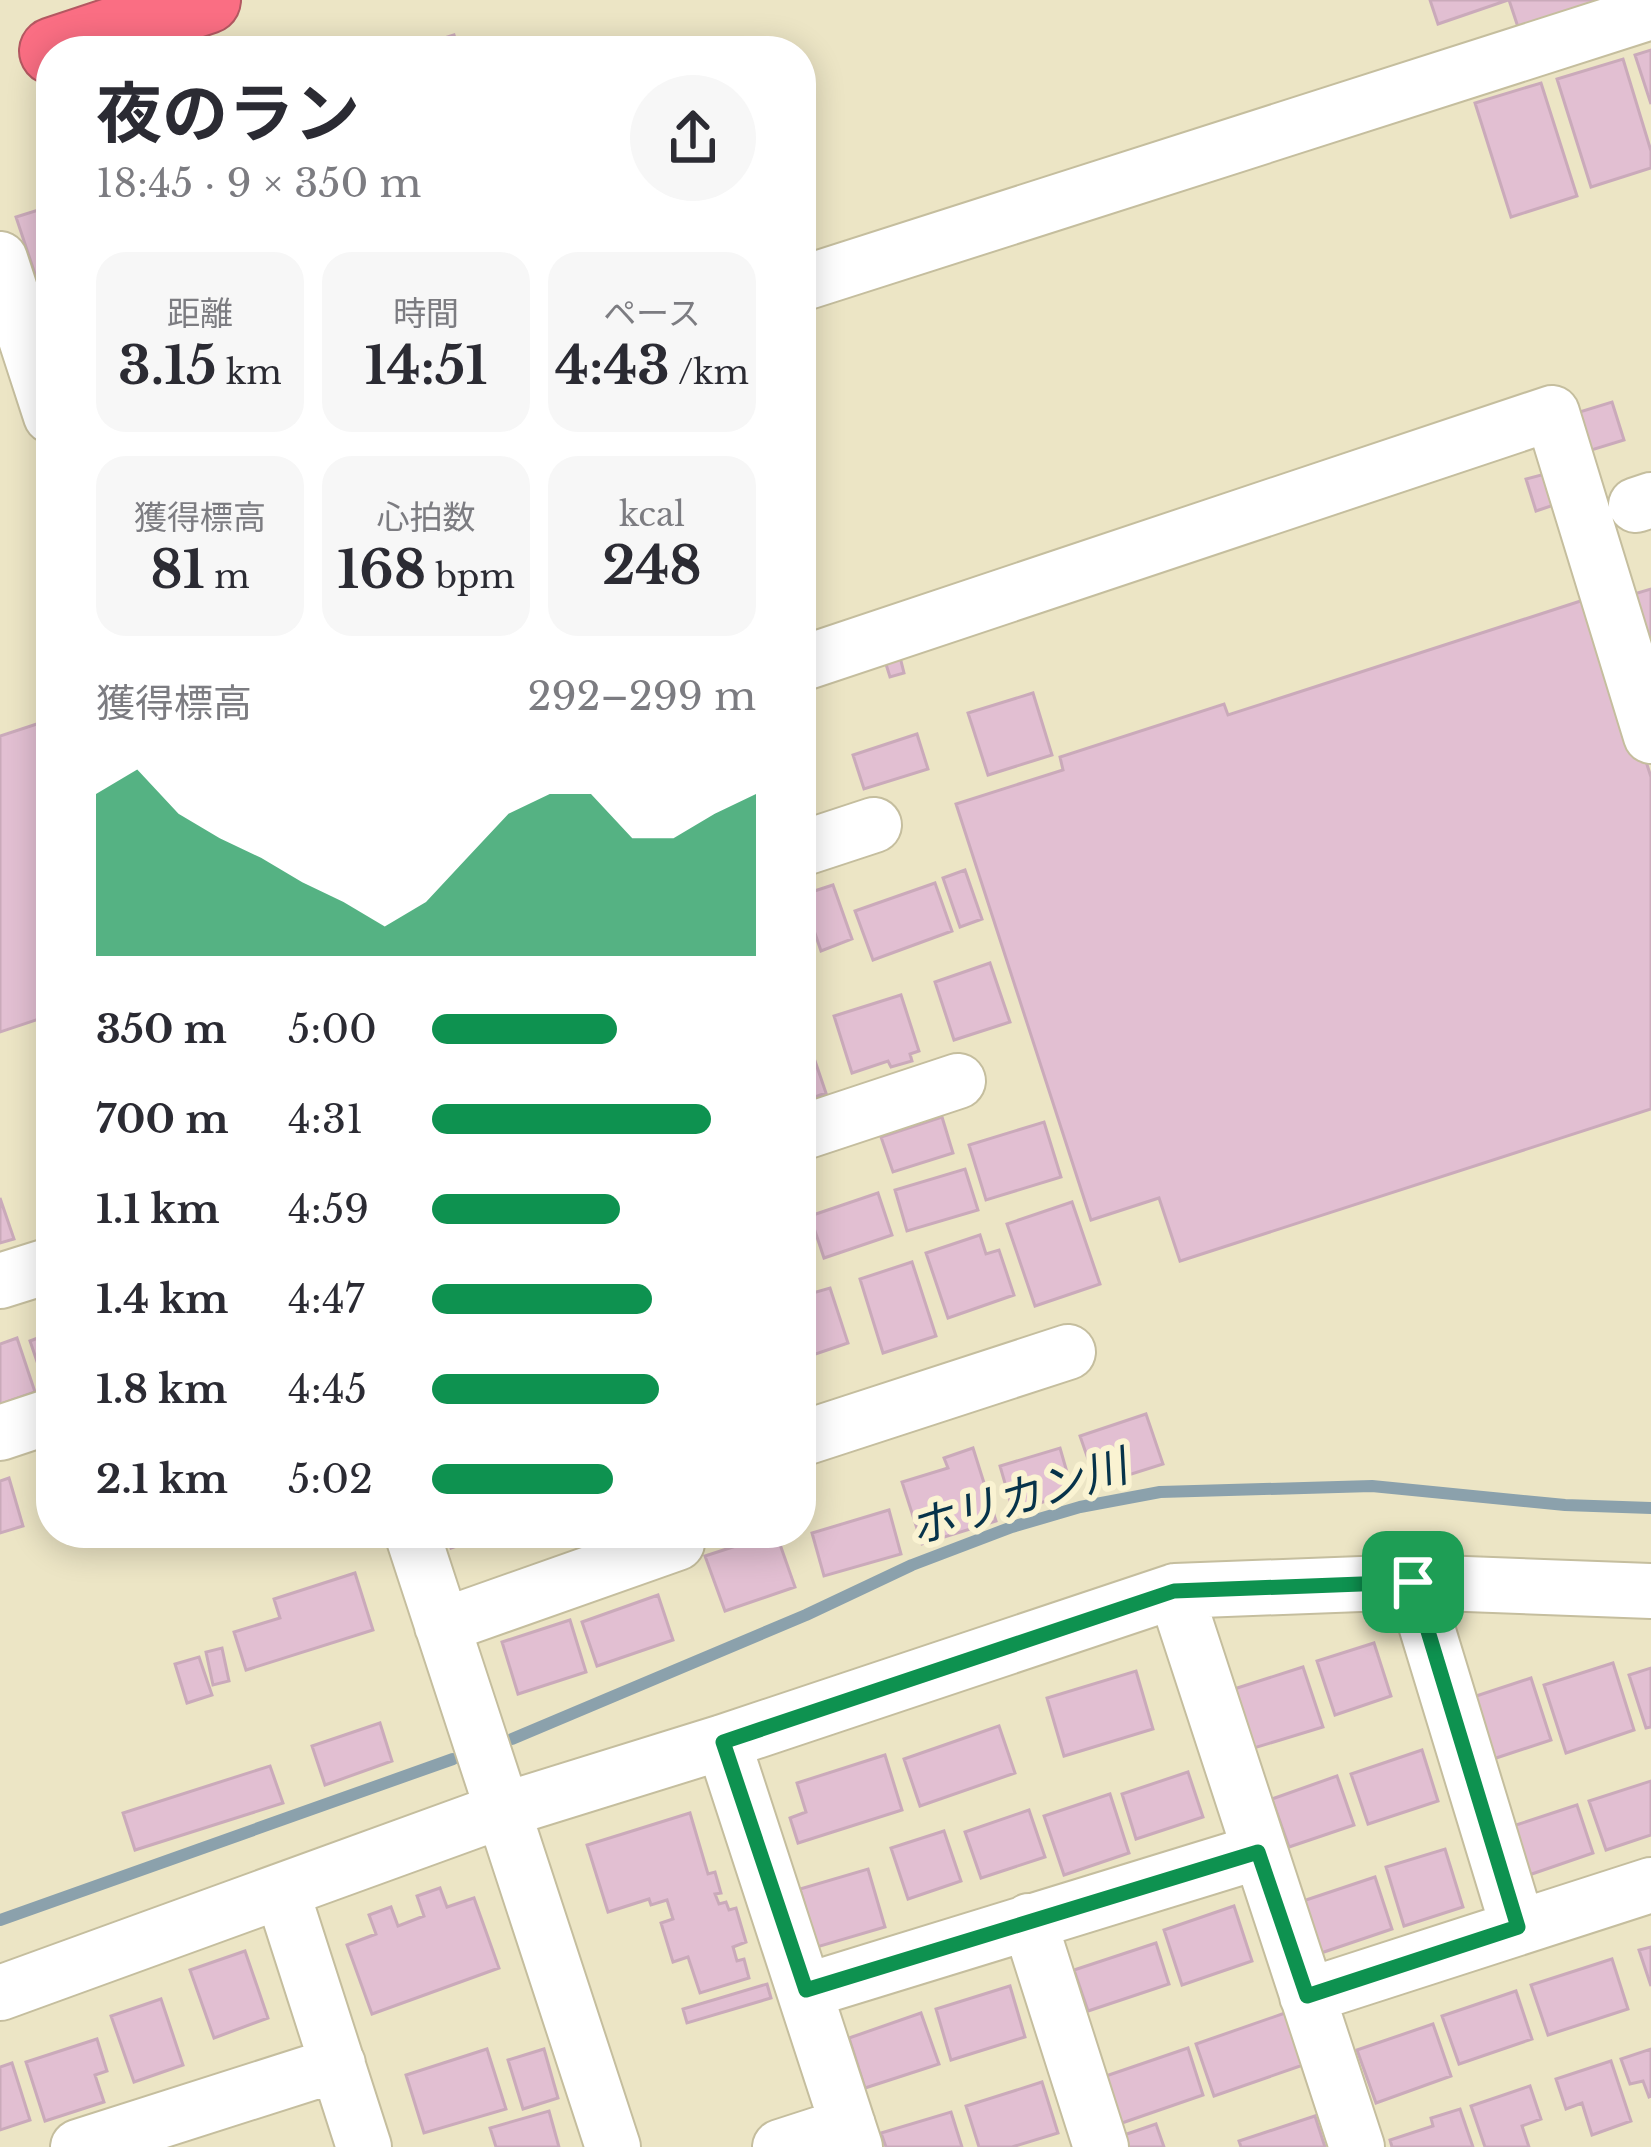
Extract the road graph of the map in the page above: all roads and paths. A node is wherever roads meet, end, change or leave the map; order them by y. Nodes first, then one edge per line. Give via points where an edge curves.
1 (207, 0) edge
2 (1651, 12) edge
3 (98, 36) edge
4 (36, 57) edge
5 (0, 69) edge
6 (0, 259) edge
7 (816, 279) edge
8 (36, 370) edge
9 (816, 659) edge
10 (1651, 736) edge
11 (874, 825) dead end
12 (816, 844) edge
13 (958, 1081) dead end
14 (816, 1128) edge
15 (36, 1269) edge
16 (0, 1281) edge
17 (1068, 1352) dead end
18 (36, 1421) edge
19 (0, 1433) edge
20 (816, 1434) edge
21 (417, 1548) edge
22 (666, 1548) edge
23 (1413, 1582) junction
24 (1174, 1591) junction
25 (1651, 1591) edge
26 (442, 1626) junction
27 (723, 1742) junction
28 (501, 1811) junction
29 (1258, 1852) junction
30 (1651, 1885) edge
31 (282, 1892) junction
32 (1029, 1922) junction
33 (1518, 1927) junction
34 (806, 1990) junction
35 (0, 1994) edge
36 (1307, 1996) junction
37 (338, 2064) junction
38 (852, 2136) edge
39 (77, 2147) edge
40 (364, 2147) edge
41 (613, 2147) edge
42 (780, 2147) edge
43 (1101, 2147) edge
44 (1357, 2147) edge

1 - 3 highway
2 - 7 street
4 - 5 highway
6 - 8 street
9 - 10 street via 1552,413
11 - 12 street
13 - 14 street
15 - 16 street
17 - 20 street
18 - 19 street
21 - 26 street
22 - 26 street
23 - 24 street
23 - 25 street
23 - 33 street
24 - 27 street
24 - 29 street
26 - 28 street
27 - 28 street
27 - 34 street
28 - 31 street
28 - 41 street
29 - 32 street
29 - 36 street
30 - 33 street
31 - 35 street
31 - 37 street
32 - 34 street
32 - 43 street
33 - 36 street
34 - 38 street
36 - 44 street
37 - 39 street
37 - 40 street
38 - 42 street

